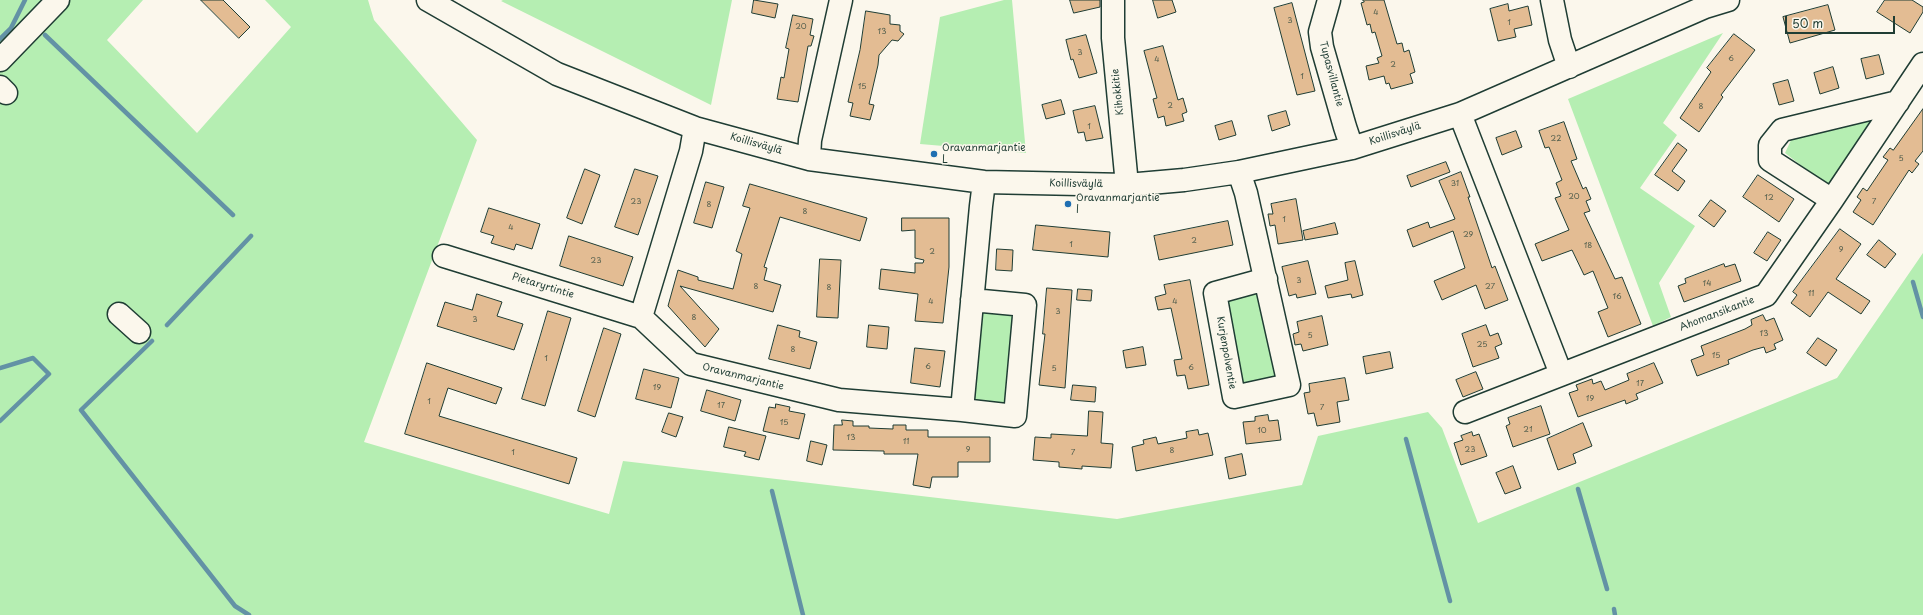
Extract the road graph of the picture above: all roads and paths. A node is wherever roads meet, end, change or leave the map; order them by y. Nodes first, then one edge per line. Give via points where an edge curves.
1 (58, 0) edge
2 (428, 0) edge
3 (841, 0) edge
4 (1113, 0) edge
5 (1329, 0) edge
6 (1552, 0) edge
7 (1728, 0) edge
8 (0, 60) edge
9 (1923, 64) edge
10 (1569, 67) junction
11 (1898, 102) junction
12 (1460, 114) junction
13 (695, 128) junction
14 (1352, 148) junction
15 (809, 159) junction
16 (1239, 172) junction
17 (984, 182) junction
18 (1127, 185) junction
19 (1832, 200) junction
20 (444, 256) dead end
21 (1266, 279) junction
22 (972, 300) junction
23 (119, 314) dead end
24 (642, 317) junction
25 (139, 332) dead end
26 (1560, 374) junction
27 (962, 410) junction
28 (1465, 412) dead end

1 - 8 street
2 - 13 street, Koillisväylä via 557,74
3 - 15 street via 810,140
4 - 18 street, Kihokkitie via 1112,38
5 - 14 street, Tupasvillantie via 1320,32 1322,47
6 - 10 street via 1560,40
7 - 10 street, Koillisväylä via 1706,7
9 - 11 street, Ahomansikantie
10 - 12 street, Koillisväylä
11 - 19 street, Ahomansikantie
11 - 19 street via 1782,130 1770,145 1770,160
12 - 14 street, Koillisväylä
12 - 26 street
13 - 15 street, Koillisväylä
13 - 24 street via 691,152
14 - 16 street, Koillisväylä
15 - 17 street, Koillisväylä
16 - 18 street, Koillisväylä
16 - 21 street, Kurjenpolventie
17 - 18 street, Koillisväylä
17 - 22 street
19 - 26 street, Ahomansikantie via 1766,295
20 - 24 street, Pietaryrtintie
21 - 21 street, Kurjenpolventie via 1215,292 1234,397 1289,385
22 - 27 street
22 - 27 street, Oravanmarjantie via 1025,305 1015,416
23 - 25 street
24 - 27 street, Oravanmarjantie via 691,364 839,400
26 - 28 street, Ahomansikantie

